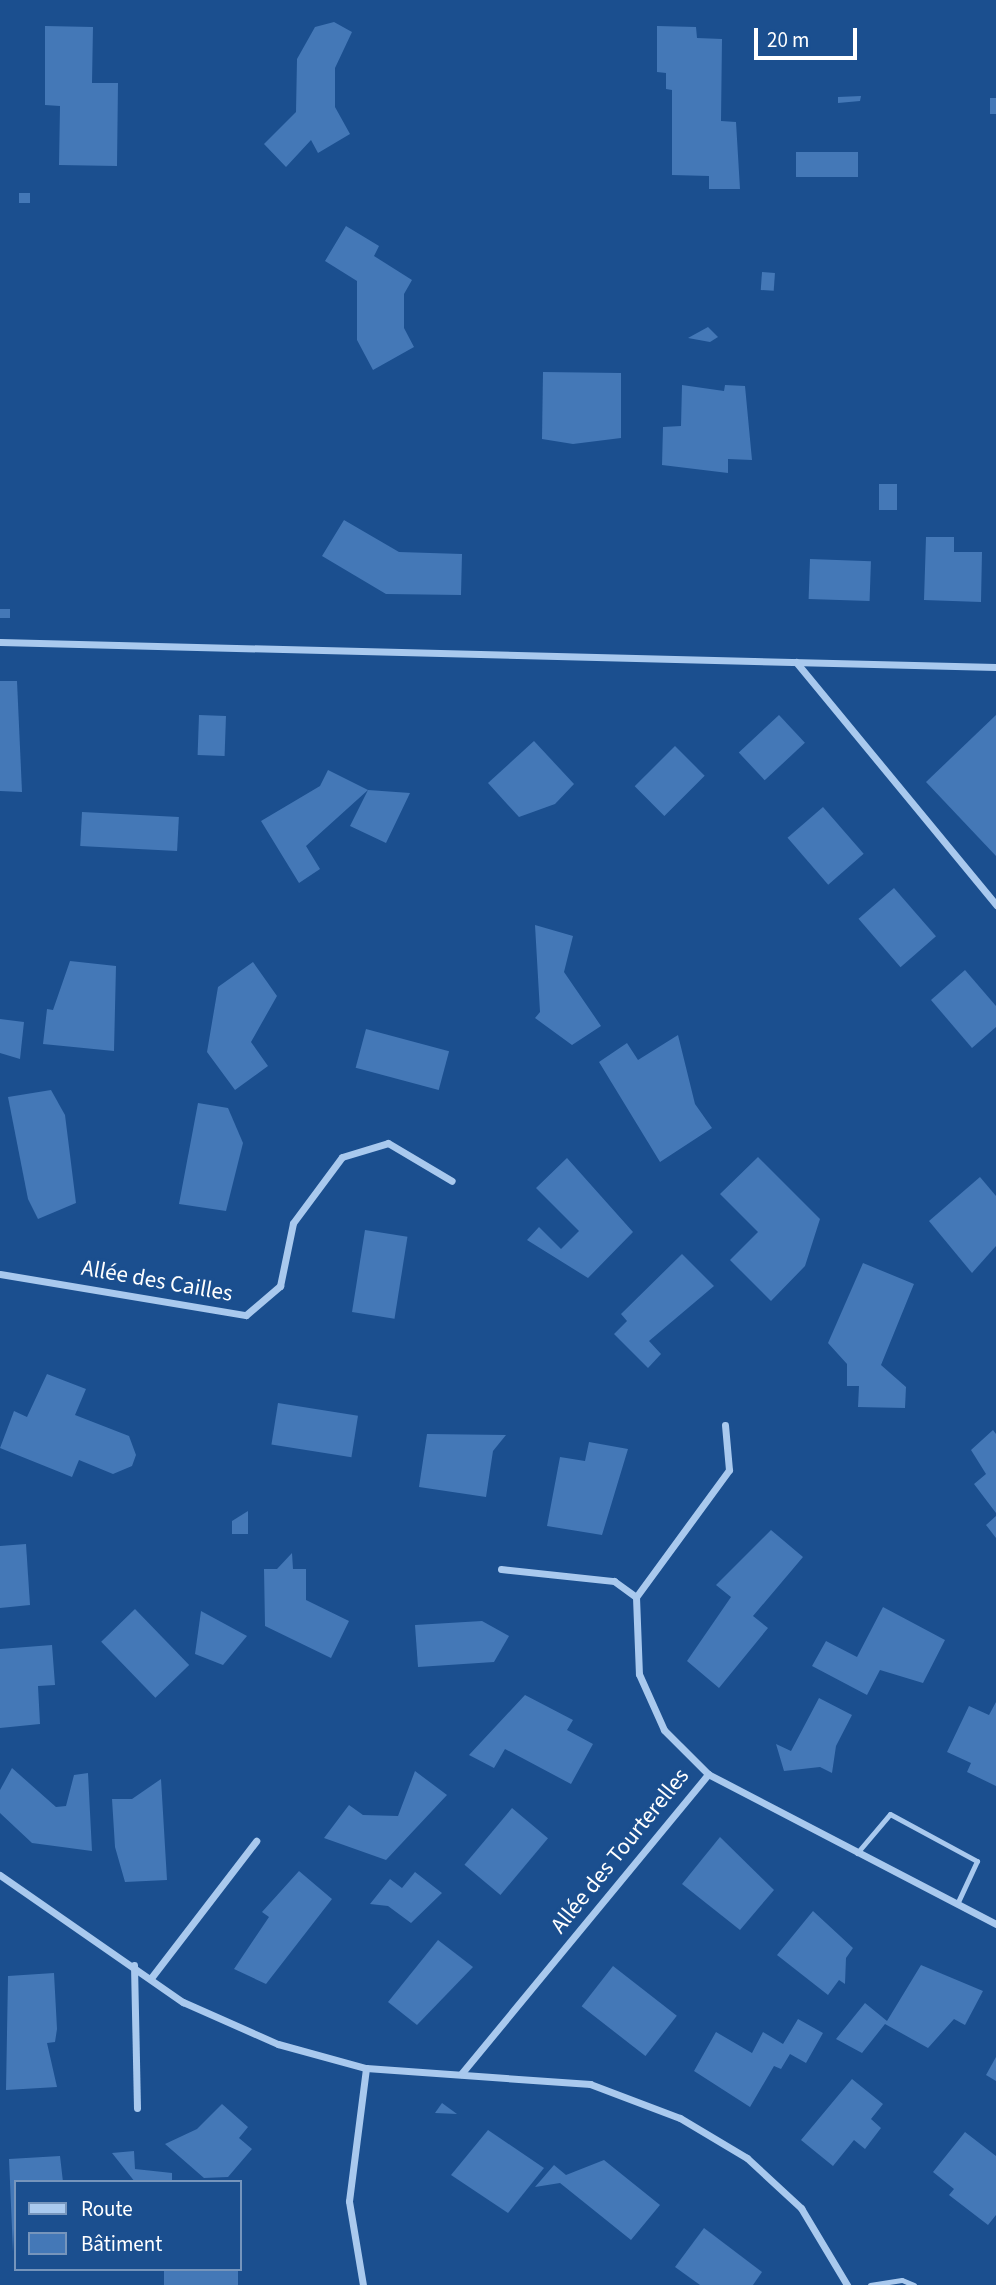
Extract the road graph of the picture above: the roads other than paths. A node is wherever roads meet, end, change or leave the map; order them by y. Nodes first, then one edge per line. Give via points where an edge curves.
1 (0, 642) edge
2 (796, 662) junction
3 (996, 667) edge
4 (996, 905) edge
5 (452, 1181) dead end
6 (0, 1274) edge
7 (725, 1425) dead end
8 (501, 1569) dead end
9 (635, 1597) junction
10 (708, 1774) junction
11 (256, 1840) dead end
12 (857, 1853) junction
13 (0, 1875) edge
14 (957, 1904) junction
15 (996, 1924) edge
16 (134, 1965) junction
17 (151, 1978) junction
18 (366, 2068) junction
19 (461, 2074) junction
20 (137, 2108) dead end
21 (363, 2285) edge
22 (848, 2285) edge
23 (870, 2285) edge
24 (914, 2285) edge

1 - 2 street
2 - 3 street
2 - 4 street
5 - 6 street, Allée des Cailles via 388,1143 342,1157 293,1223 280,1286 246,1315
7 - 9 street via 729,1471
8 - 9 street via 614,1581
9 - 10 street, Allée des Tourterelles via 639,1674 664,1730
10 - 12 street
10 - 19 street, Allée des Tourterelles
11 - 17 street
12 - 14 street
12 - 14 lane via 890,1814 977,1861
13 - 16 street
14 - 15 street
16 - 17 street
16 - 20 street
17 - 18 street via 183,2001 278,2044
18 - 19 street
18 - 21 street via 349,2201
19 - 22 street via 590,2084 680,2118 747,2158 801,2208
23 - 24 lane via 902,2280

